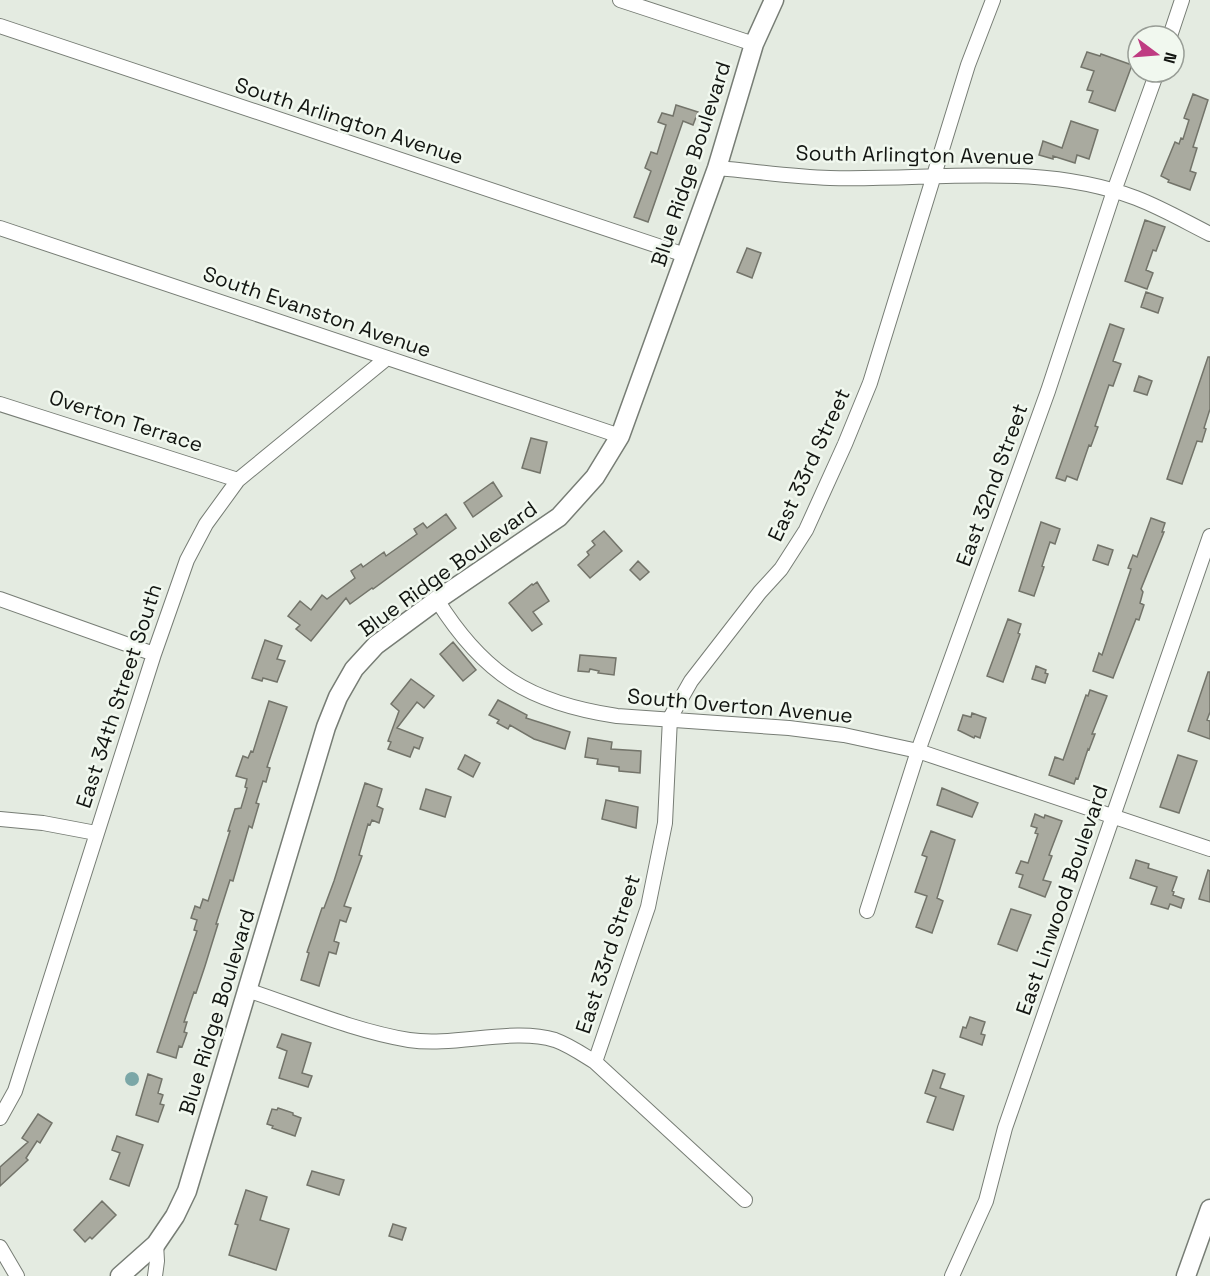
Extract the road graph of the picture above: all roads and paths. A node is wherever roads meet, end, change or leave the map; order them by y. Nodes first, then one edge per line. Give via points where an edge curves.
1 (620, 0) edge
2 (774, 0) edge
3 (993, 0) edge
4 (1182, 0) edge
5 (1174, 24) edge
6 (0, 26) edge
7 (754, 44) junction
8 (1153, 84) edge
9 (717, 168) junction
10 (934, 176) junction
11 (1114, 191) junction
12 (0, 228) edge
13 (1210, 234) edge
14 (685, 255) junction
15 (387, 358) junction
16 (0, 404) edge
17 (620, 436) junction
18 (238, 480) junction
19 (1210, 536) edge
20 (0, 599) edge
21 (437, 600) junction
22 (154, 654) junction
23 (670, 718) junction
24 (918, 751) junction
25 (1114, 816) junction
26 (0, 819) edge
27 (96, 833) junction
28 (1210, 849) edge
29 (867, 911) dead end
30 (247, 990) junction
31 (595, 1062) junction
32 (0, 1118) edge
33 (745, 1200) dead end
34 (1210, 1209) edge
35 (156, 1244) junction
36 (0, 1247) edge
37 (17, 1276) edge
38 (120, 1276) edge
39 (155, 1276) edge
40 (952, 1276) edge
41 (1186, 1276) edge

1 - 7 street
2 - 7 street, Blue Ridge Boulevard
3 - 10 street, East 33rd Street via 968,64
4 - 5 street
6 - 14 street, South Arlington Avenue
7 - 9 street, Blue Ridge Boulevard
8 - 11 street, East 32nd Street
9 - 10 street, South Arlington Avenue via 829,178
9 - 14 street, Blue Ridge Boulevard
10 - 11 street, South Arlington Avenue via 1029,175
10 - 23 street, East 33rd Street via 870,383 806,530 781,569 691,681
11 - 13 street, South Arlington Avenue via 1137,198
11 - 24 street, East 32nd Street via 1048,391
12 - 15 street, South Evanston Avenue
14 - 17 street, Blue Ridge Boulevard
15 - 17 street, South Evanston Avenue
15 - 18 street, East 34th Street South
16 - 18 street, Overton Terrace
17 - 21 street, Blue Ridge Boulevard via 595,477 559,517
18 - 22 street, East 34th Street South via 206,524 187,560
19 - 25 street, East Linwood Boulevard
20 - 22 street
21 - 23 street, South Overton Avenue via 472,648 518,687 593,712
21 - 30 street, Blue Ridge Boulevard via 376,645 354,669 338,697
22 - 27 street, East 34th Street South
23 - 24 street, South Overton Avenue via 844,735
23 - 31 street, East 33rd Street via 665,823 654,881
24 - 25 street, South Overton Avenue
24 - 29 street, East 32nd Street
25 - 28 street, South Overton Avenue
25 - 40 street, East Linwood Boulevard via 1005,1128 987,1200
26 - 27 street
27 - 32 street, East 34th Street South via 15,1091
30 - 31 street via 379,1034 448,1042 532,1037 569,1046
30 - 35 street, Blue Ridge Boulevard via 187,1191
31 - 33 street
34 - 41 street
35 - 38 street, Blue Ridge Boulevard
35 - 39 street
36 - 37 street

